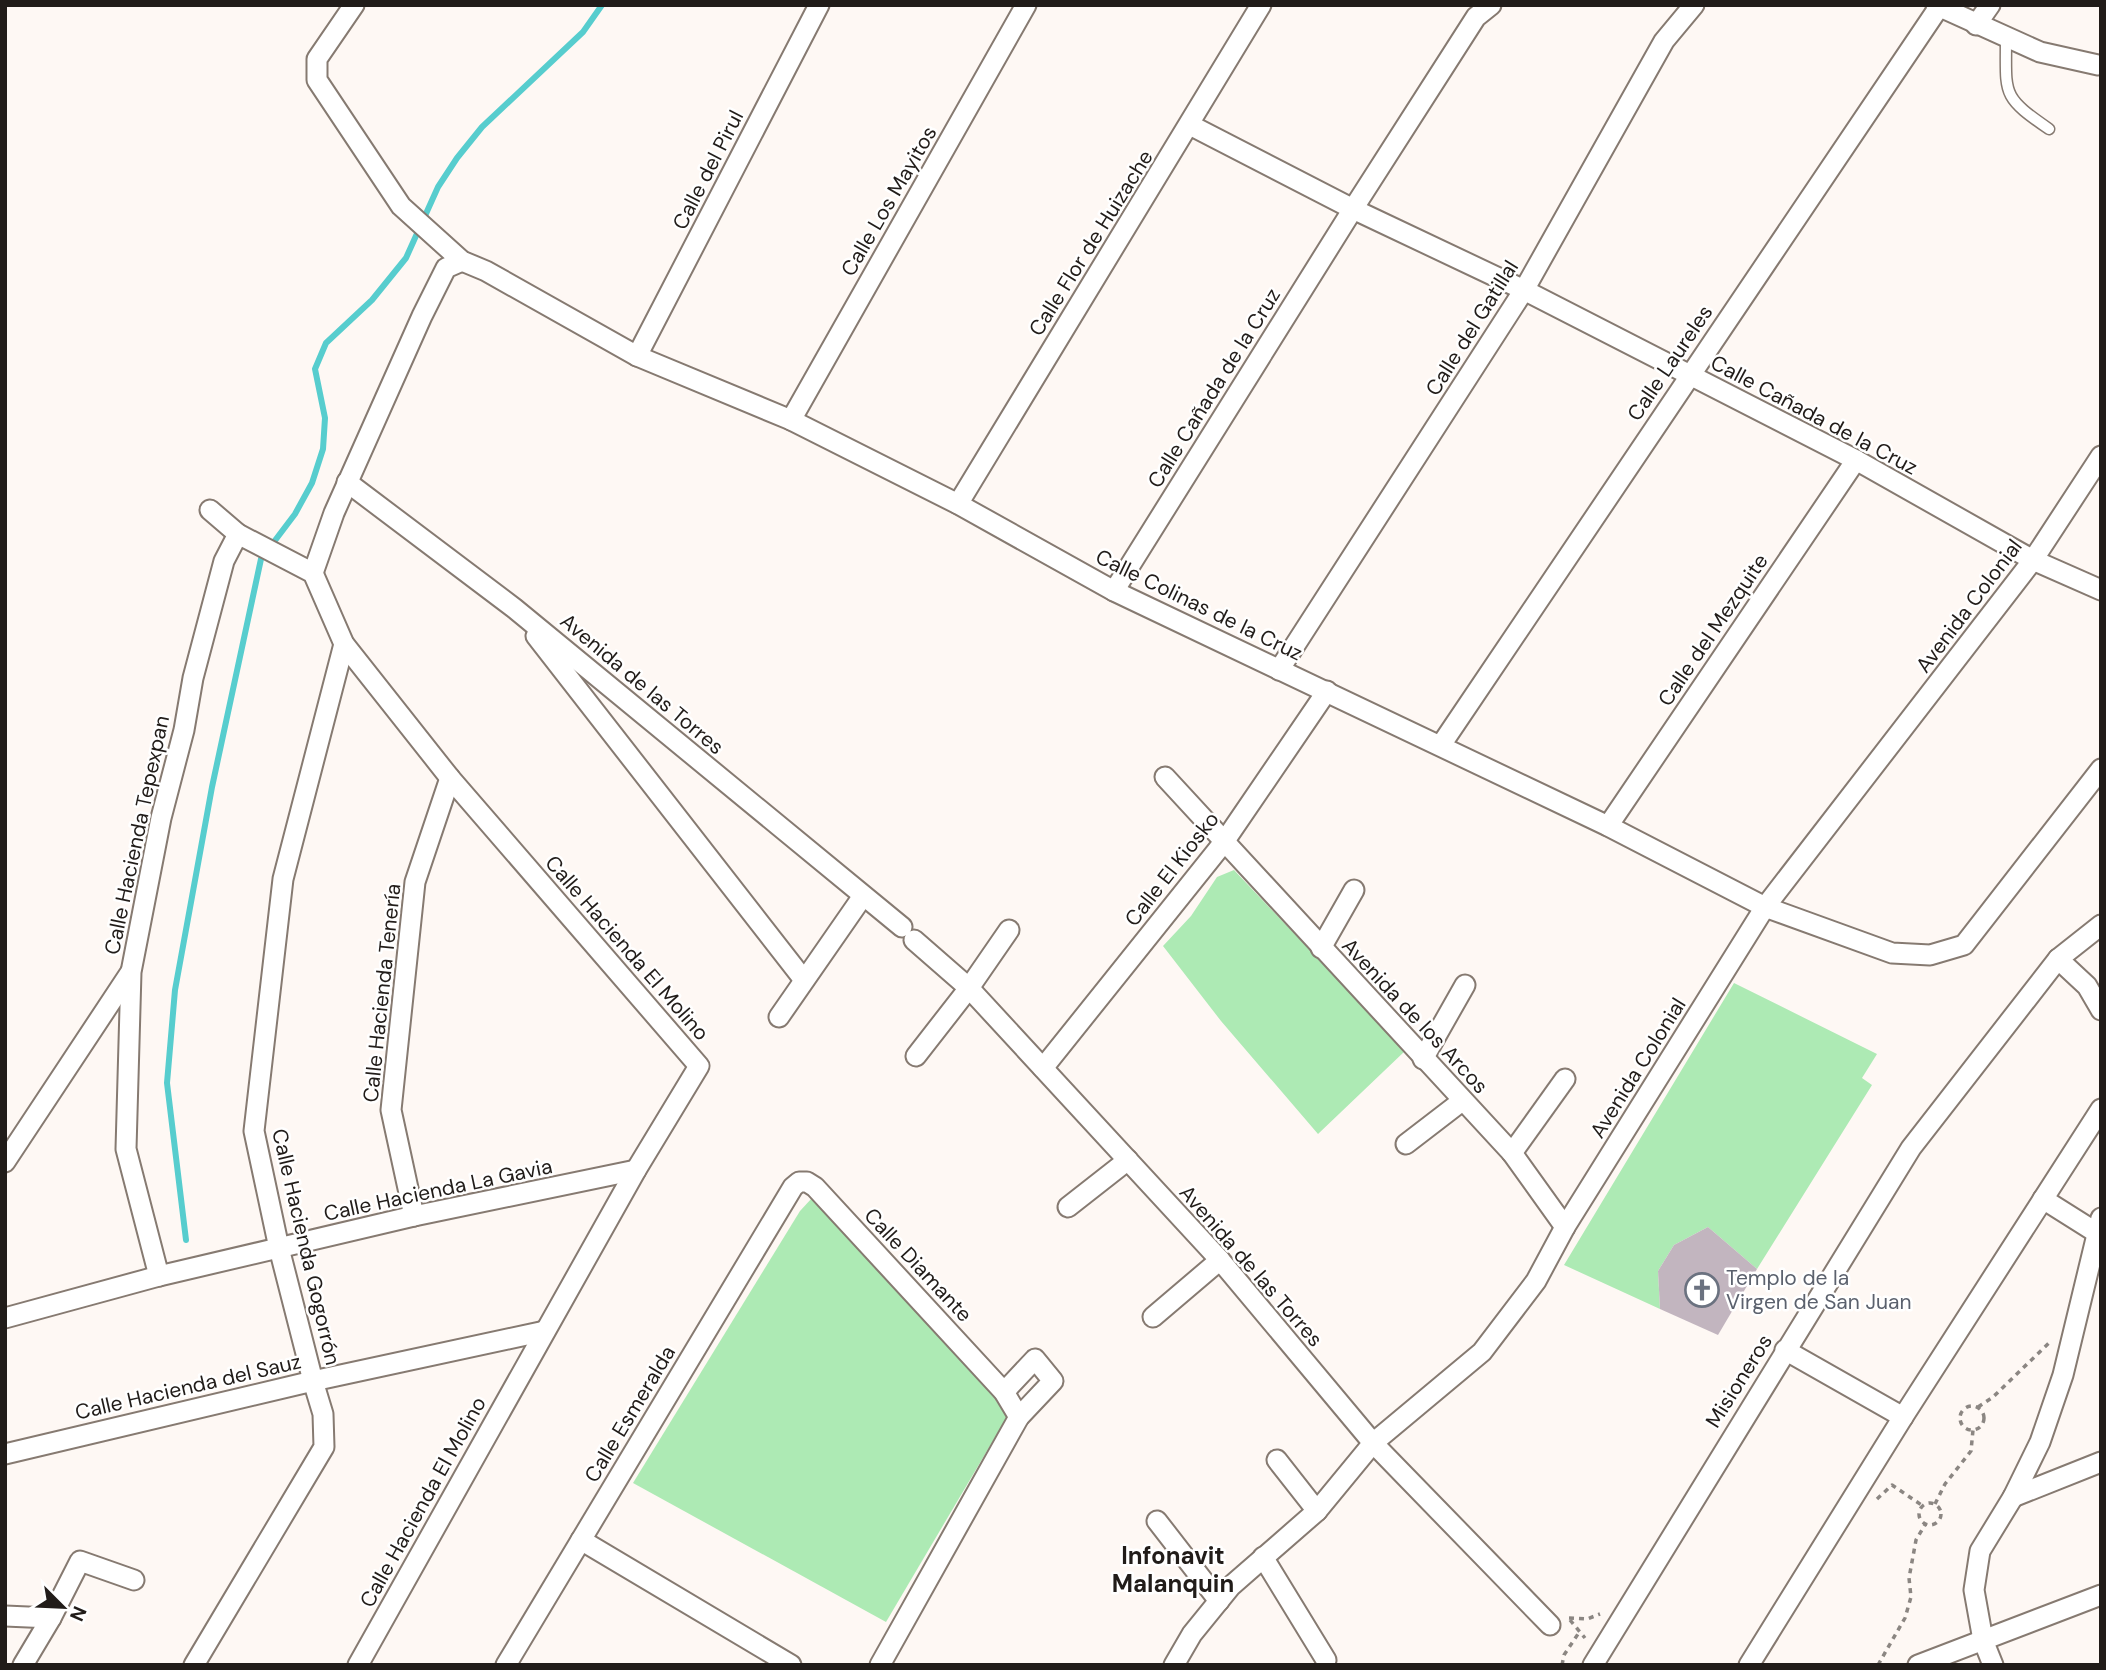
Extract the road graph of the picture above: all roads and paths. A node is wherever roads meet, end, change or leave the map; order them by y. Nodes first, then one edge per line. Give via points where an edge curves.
1 (354, 5) edge
2 (819, 5) edge
3 (1026, 5) edge
4 (1261, 5) edge
5 (1491, 5) edge
6 (1694, 5) edge
7 (1990, 5) edge
8 (1938, 6) edge
9 (1976, 25) junction
10 (2006, 38) junction
11 (2098, 65) dead end
12 (1190, 125) junction
13 (2049, 129) dead end
14 (1353, 209) junction
15 (462, 261) junction
16 (1524, 290) junction
17 (637, 356) junction
18 (1689, 375) junction
19 (791, 420) junction
20 (2101, 456) edge
21 (1856, 460) junction
22 (348, 482) junction
23 (958, 504) junction
24 (209, 510) dead end
25 (238, 534) junction
26 (2034, 560) junction
27 (313, 573) junction
28 (2101, 590) edge
29 (1114, 591) junction
30 (514, 608) junction
31 (344, 644) junction
32 (1279, 670) junction
33 (1327, 691) junction
34 (1441, 745) junction
35 (2101, 769) edge
36 (1165, 777) dead end
37 (450, 778) junction
38 (1608, 825) junction
39 (1224, 842) junction
40 (1354, 890) dead end
41 (863, 896) junction
42 (1765, 907) junction
43 (2101, 925) edge
44 (1009, 930) dead end
45 (1321, 948) junction
46 (2058, 959) junction
47 (131, 972) junction
48 (804, 980) junction
49 (1465, 985) dead end
50 (969, 988) junction
51 (2101, 1010) edge
52 (779, 1017) dead end
53 (916, 1056) dead end
54 (1423, 1059) junction
55 (1043, 1068) junction
56 (1565, 1079) dead end
57 (1462, 1101) junction
58 (2101, 1110) edge
59 (1406, 1143) dead end
60 (1512, 1153) junction
61 (1128, 1160) junction
62 (5, 1163) edge
63 (636, 1170) junction
64 (793, 1186) joint
65 (2043, 1199) junction
66 (1068, 1208) dead end
67 (414, 1216) junction
68 (2099, 1226) edge
69 (1565, 1227) junction
70 (279, 1248) junction
71 (1220, 1260) junction
72 (159, 1276) junction
73 (1153, 1317) dead end
74 (5, 1318) edge
75 (545, 1331) junction
76 (2050, 1342) dead end
77 (1785, 1350) junction
78 (313, 1381) junction
79 (1004, 1392) junction
80 (1978, 1407) junction
81 (1018, 1417) junction
82 (1903, 1417) junction
83 (1973, 1430) junction
84 (1373, 1443) junction
85 (5, 1454) edge
86 (1277, 1460) dead end
87 (2101, 1462) edge
88 (2013, 1497) junction
89 (1936, 1504) junction
90 (1847, 1506) junction
91 (1923, 1506) junction
92 (1317, 1511) junction
93 (1157, 1521) dead end
94 (1926, 1523) junction
95 (581, 1540) junction
96 (1263, 1557) junction
97 (134, 1580) dead end
98 (2101, 1595) edge
99 (1219, 1601) junction
100 (5, 1616) edge
101 (51, 1618) junction
102 (1550, 1625) joint
103 (1580, 1631) junction
104 (1983, 1640) junction
105 (1325, 1660) dead end
106 (1596, 1660) edge
107 (509, 1664) edge
108 (23, 1665) edge
109 (194, 1665) edge
110 (358, 1665) edge
111 (790, 1665) edge
112 (880, 1665) edge
113 (1174, 1665) edge
114 (1562, 1665) edge
115 (1749, 1665) edge
116 (1878, 1665) edge
117 (1918, 1665) edge
118 (1993, 1665) edge

1 - 15 street, Calle Colinas de la Cruz via 317,60 317,80 401,206
2 - 17 street, Calle del Pirul
3 - 19 street, Calle Los Mayitos
4 - 12 street, Calle Flor de Huizache
5 - 14 street, Calle Cañada de la Cruz via 1476,17
6 - 16 street, Calle del Gatillal via 1664,41
7 - 9 street
8 - 9 street
8 - 18 street, Calle Laureles
9 - 10 street
10 - 11 street via 2040,52
10 - 13 lane via 2006,83 2011,101
12 - 14 street, Calle Cañada de la Cruz
12 - 23 street, Calle Flor de Huizache
14 - 16 street, Calle Cañada de la Cruz
14 - 29 street, Calle Cañada de la Cruz
15 - 17 street, Calle Colinas de la Cruz
15 - 22 street via 446,268
16 - 18 street, Calle Cañada de la Cruz
16 - 32 street, Calle del Gatillal
17 - 19 street, Calle Colinas de la Cruz
18 - 21 street, Calle Cañada de la Cruz
18 - 34 street, Calle Laureles
19 - 23 street, Calle Colinas de la Cruz
20 - 26 street, Avenida Colonial
21 - 26 street, Calle Cañada de la Cruz
21 - 38 street, Calle del Mezquite
22 - 27 street
22 - 30 street, Avenida de las Torres
23 - 29 street, Calle Colinas de la Cruz
24 - 25 street
25 - 27 street
25 - 47 street, Calle Hacienda Tepexpan via 224,561 193,678
26 - 28 street, Calle Cañada de la Cruz
26 - 42 street, Avenida Colonial
27 - 31 street, Calle Hacienda El Molino
29 - 32 street, Calle Colinas de la Cruz
30 - 41 street, Avenida de las Torres
30 - 48 street
31 - 37 street, Calle Hacienda El Molino
31 - 70 street, Calle Hacienda Gogorrón via 283,879 254,1131
32 - 33 street, Calle Colinas de la Cruz
33 - 34 street, Calle Colinas de la Cruz
33 - 39 street, Calle El Kiosko
34 - 38 street, Calle Colinas de la Cruz
35 - 42 street, Calle Colinas de la Cruz via 1964,945 1930,955 1892,953
36 - 39 street, Avenida de los Arcos
37 - 63 street, Calle Hacienda El Molino via 699,1066
37 - 67 street, Calle Hacienda Tenería via 415,882 391,1110
38 - 42 street, Calle Colinas de la Cruz
39 - 45 street, Avenida de los Arcos
39 - 55 street, Calle El Kiosko
40 - 45 street
41 - 48 street
41 - 50 street, Avenida de las Torres
42 - 69 street, Avenida Colonial
43 - 46 street, Misioneros
44 - 50 street
45 - 54 street, Avenida de los Arcos
46 - 51 street via 2087,986
46 - 77 street, Misioneros via 1911,1148
47 - 62 street
47 - 72 street, Calle Hacienda Tepexpan via 126,1149
48 - 52 street
49 - 54 street
50 - 53 street
50 - 55 street, Avenida de las Torres
54 - 57 street, Avenida de los Arcos
55 - 61 street, Avenida de las Torres
56 - 60 street
57 - 59 street
57 - 60 street, Avenida de los Arcos
58 - 65 street
60 - 69 street, Avenida de los Arcos
61 - 66 street
61 - 71 street, Avenida de las Torres
63 - 67 street, Calle Hacienda La Gavia
63 - 75 street, Calle Hacienda El Molino
64 - 79 street, Calle Diamante via 807,1182 815,1187
64 - 95 street, Calle Esmeralda
65 - 68 street
65 - 82 street
67 - 70 street, Calle Hacienda La Gavia
68 - 88 street via 2063,1374 2040,1442
69 - 84 street, Avenida Colonial via 1536,1281 1482,1352
70 - 72 street, Calle Hacienda La Gavia
70 - 78 street, Calle Hacienda Gogorrón
71 - 73 street
71 - 84 street, Avenida de las Torres
72 - 74 street, Calle Hacienda La Gavia
75 - 78 street, Calle Hacienda del Sauz
75 - 110 street, Calle Hacienda El Molino
76 - 80 path
77 - 82 street
77 - 106 street, Misioneros
78 - 85 street, Calle Hacienda del Sauz
78 - 109 street, Calle Hacienda Gogorrón via 323,1414 324,1447
79 - 81 street, Calle Diamante
79 - 81 street via 1035,1359 1053,1381
80 - 83 path via 1984,1420
80 - 83 path via 1970,1405 1961,1413 1962,1425
81 - 112 street
82 - 90 street
83 - 89 path via 1971,1451 1945,1483
84 - 92 street, Avenida Colonial
84 - 102 street, Avenida de las Torres
86 - 92 street
87 - 88 street
88 - 104 street via 1979,1551 1974,1590
89 - 91 path
89 - 94 path via 1939,1520
90 - 91 path via 1864,1508 1892,1485
90 - 115 street
91 - 94 path via 1920,1516
92 - 96 street, Avenida Colonial
93 - 99 street
94 - 116 path via 1916,1540 1905,1618
95 - 107 street, Calle Esmeralda
95 - 111 street
96 - 99 street, Avenida Colonial
96 - 105 street
97 - 101 street via 80,1561
98 - 104 street
99 - 113 street, Avenida Colonial
100 - 101 street
101 - 108 street
102 - 103 path via 1569,1618
103 - 106 path
103 - 114 path
104 - 117 street
104 - 118 street

